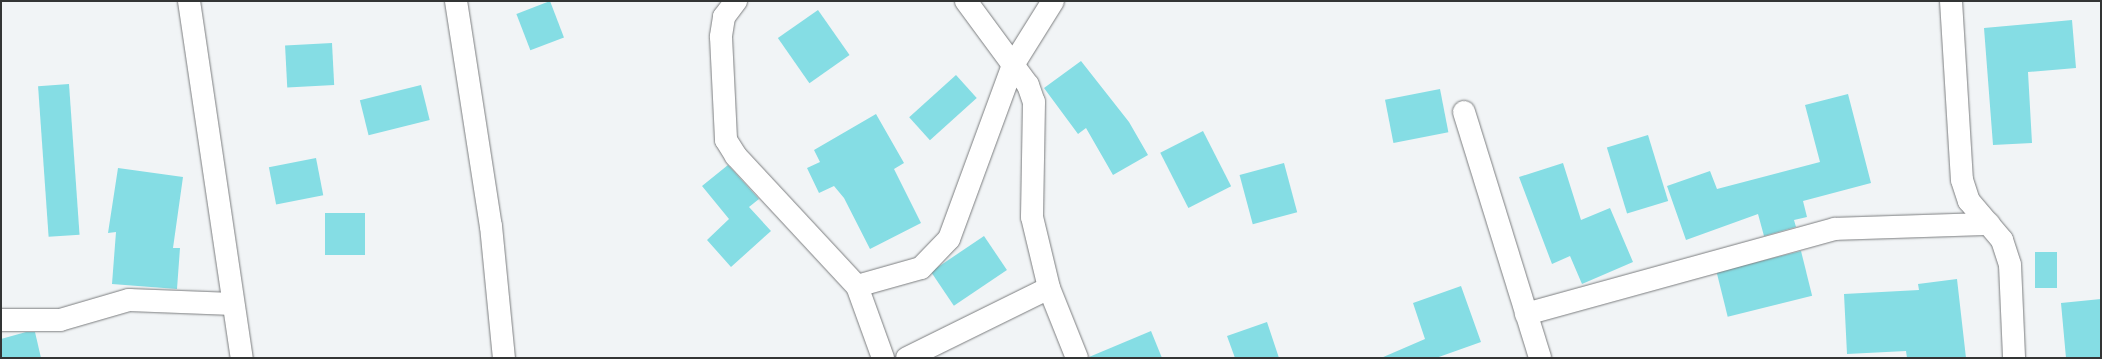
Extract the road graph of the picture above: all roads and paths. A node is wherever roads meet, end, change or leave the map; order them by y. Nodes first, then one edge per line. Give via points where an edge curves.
1 (189, 1) edge
2 (456, 1) edge
3 (736, 1) edge
4 (966, 1) edge
5 (1053, 1) edge
6 (1951, 1) edge
7 (1012, 65) junction
8 (1464, 112) dead end
9 (1989, 224) junction
10 (857, 286) junction
11 (1049, 288) junction
12 (233, 304) junction
13 (1526, 314) junction
14 (1, 320) edge
15 (242, 358) edge
16 (504, 358) edge
17 (883, 358) edge
18 (907, 358) edge
19 (1077, 358) edge
20 (1540, 358) edge
21 (2014, 358) edge

1 - 12 street
2 - 16 street via 491,226
3 - 10 street via 724,17 721,37 726,140 736,156
4 - 7 street
5 - 7 street
6 - 9 street via 1962,180 1969,202
7 - 10 street via 949,239 921,268
7 - 11 street via 1028,85 1034,102 1032,217
8 - 13 street
9 - 13 street via 1835,229
9 - 21 street via 2002,240 2010,265
10 - 17 street
11 - 18 street
11 - 19 street
12 - 14 street via 129,300 60,320
12 - 15 street
13 - 20 street

